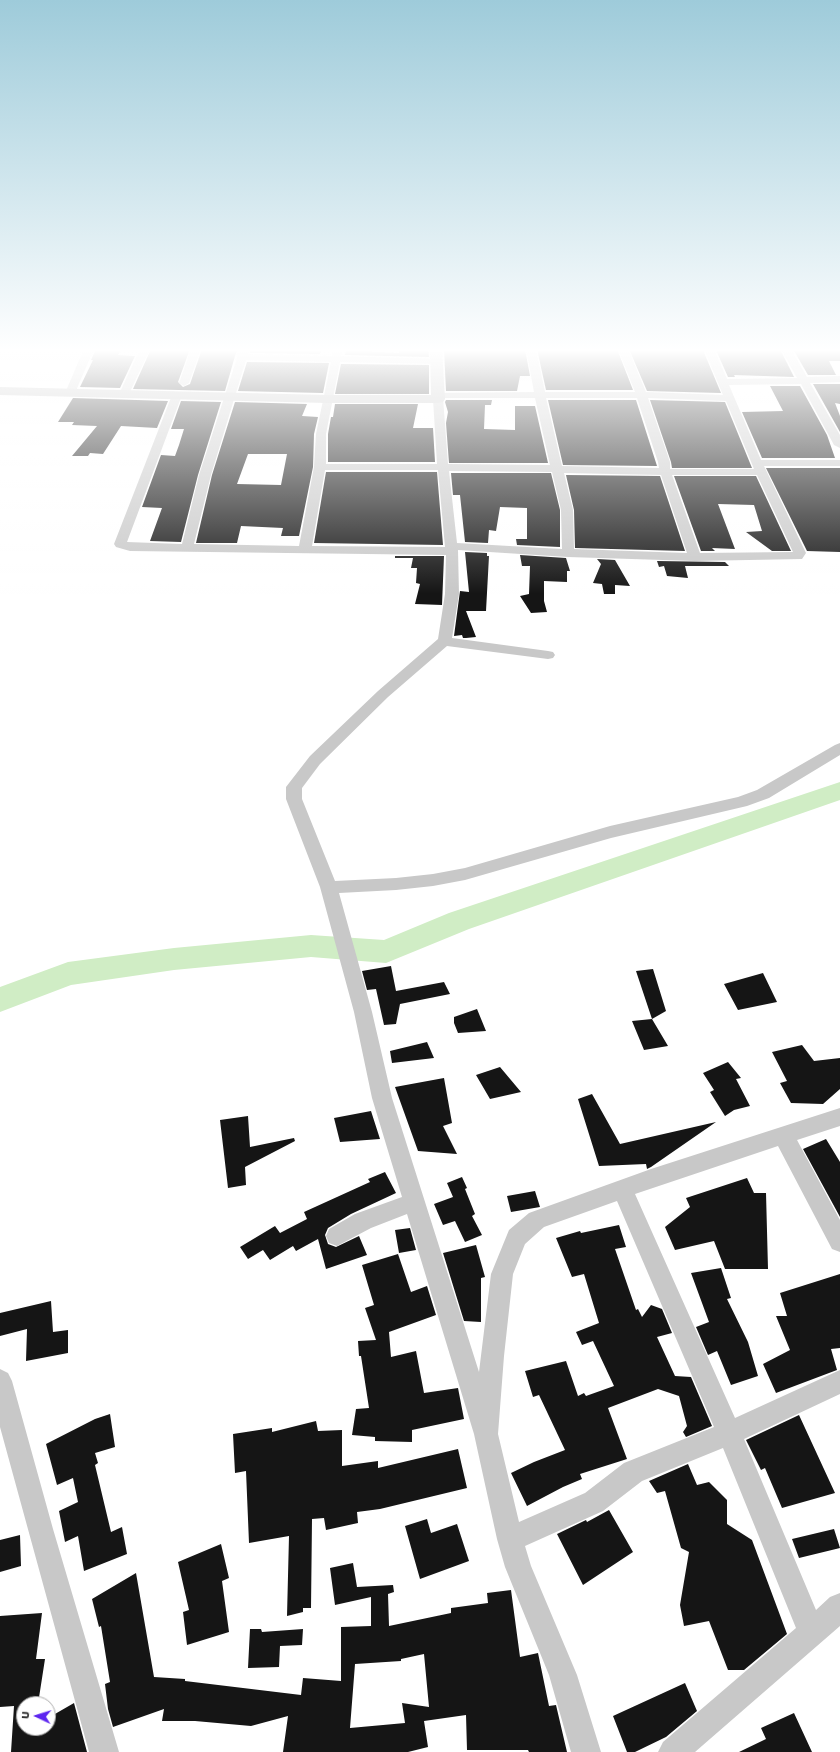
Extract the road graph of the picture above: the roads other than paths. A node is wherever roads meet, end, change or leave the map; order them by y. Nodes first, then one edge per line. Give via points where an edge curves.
1 (164, 431) edge
2 (219, 431) edge
3 (322, 431) edge
4 (440, 431) edge
5 (548, 431) edge
6 (654, 431) edge
7 (743, 431) edge
8 (832, 431) edge
9 (840, 445) edge
10 (840, 463) edge
11 (320, 467) junction
12 (443, 467) junction
13 (558, 468) junction
14 (759, 468) junction
15 (664, 472) junction
16 (187, 548) junction
17 (305, 549) junction
18 (452, 549) junction
19 (568, 553) junction
20 (695, 557) junction
21 (444, 641) junction
22 (548, 655) dead end
23 (840, 748) edge
24 (329, 888) junction
25 (840, 1117) edge
26 (783, 1135) junction
27 (622, 1189) junction
28 (414, 1202) junction
29 (337, 1236) dead end
30 (840, 1242) edge
31 (0, 1381) edge
32 (840, 1382) edge
33 (729, 1433) junction
34 (486, 1434) junction
35 (510, 1539) junction
36 (840, 1608) edge
37 (812, 1633) junction
38 (104, 1752) edge
39 (586, 1752) edge
40 (673, 1752) edge

1 - 16 street via 120,544 130,547
2 - 16 street
3 - 11 street
4 - 12 street
5 - 13 street
6 - 15 street via 664,462
7 - 14 street
8 - 9 street
10 - 14 street
11 - 12 street
11 - 17 street
12 - 13 street
12 - 18 street
13 - 15 street
13 - 19 street via 567,510
14 - 15 street
14 - 20 street via 799,555
15 - 20 street
16 - 17 street
17 - 18 street
18 - 19 street
18 - 21 street via 452,594
19 - 20 street
21 - 22 street
21 - 24 street via 354,722 315,760 294,787 294,799
23 - 24 street via 763,794 741,802 610,832 465,874 396,884
24 - 28 street via 382,1098
25 - 26 street
26 - 27 street via 763,1144
26 - 30 street
27 - 33 street
27 - 34 street via 537,1220 517,1237 502,1274
28 - 29 street via 363,1221
28 - 34 street
31 - 38 street
32 - 33 street
33 - 35 street via 633,1472 594,1502
33 - 37 street
34 - 35 street
35 - 39 street via 518,1567 563,1675
36 - 37 street
37 - 40 street

